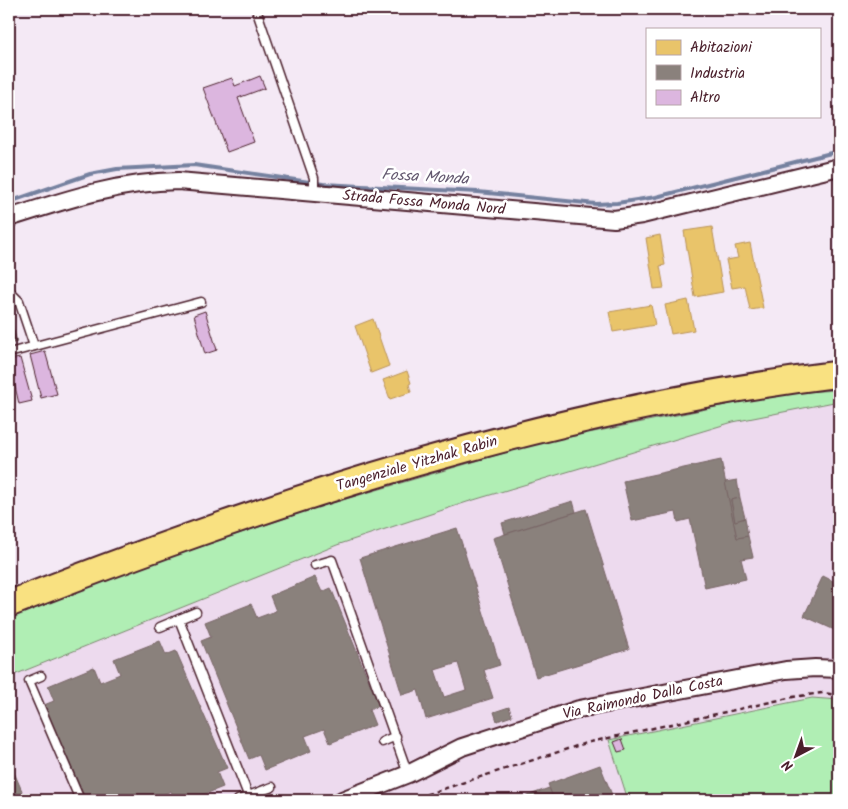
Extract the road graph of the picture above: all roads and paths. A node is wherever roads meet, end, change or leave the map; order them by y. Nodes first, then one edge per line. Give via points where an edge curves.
1 (256, 9) edge
2 (839, 167) edge
3 (314, 187) junction
4 (9, 218) edge
5 (9, 291) edge
6 (201, 302) dead end
7 (34, 346) junction
8 (9, 353) edge
9 (839, 374) edge
10 (316, 565) dead end
11 (9, 604) edge
12 (196, 612) dead end
13 (179, 619) junction
14 (160, 627) dead end
15 (839, 669) edge
16 (41, 676) dead end
17 (839, 695) edge
18 (396, 736) junction
19 (382, 742) dead end
20 (408, 774) junction
21 (272, 787) dead end
22 (249, 798) edge
23 (80, 800) edge
24 (238, 800) edge
25 (342, 800) edge
26 (409, 800) edge

1 - 3 lane
2 - 3 street, Strada Fossa Monda Nord via 614,219
3 - 4 street, Strada Fossa Monda Nord via 154,182 101,190
5 - 7 lane via 19,301
6 - 7 lane
7 - 8 lane
9 - 11 main road, Tangenziale Yitzhak Rabin via 747,387 629,410 462,449 286,502
10 - 18 lane via 332,560
12 - 13 lane
13 - 14 lane
13 - 22 lane
15 - 20 street, Via Raimondo Dalla Costa via 786,670 579,708 462,747
16 - 23 lane via 29,680
17 - 26 path via 822,692 793,696 586,743
18 - 19 lane
18 - 20 lane
20 - 25 street, Via Raimondo Dalla Costa
21 - 22 lane
22 - 24 lane

